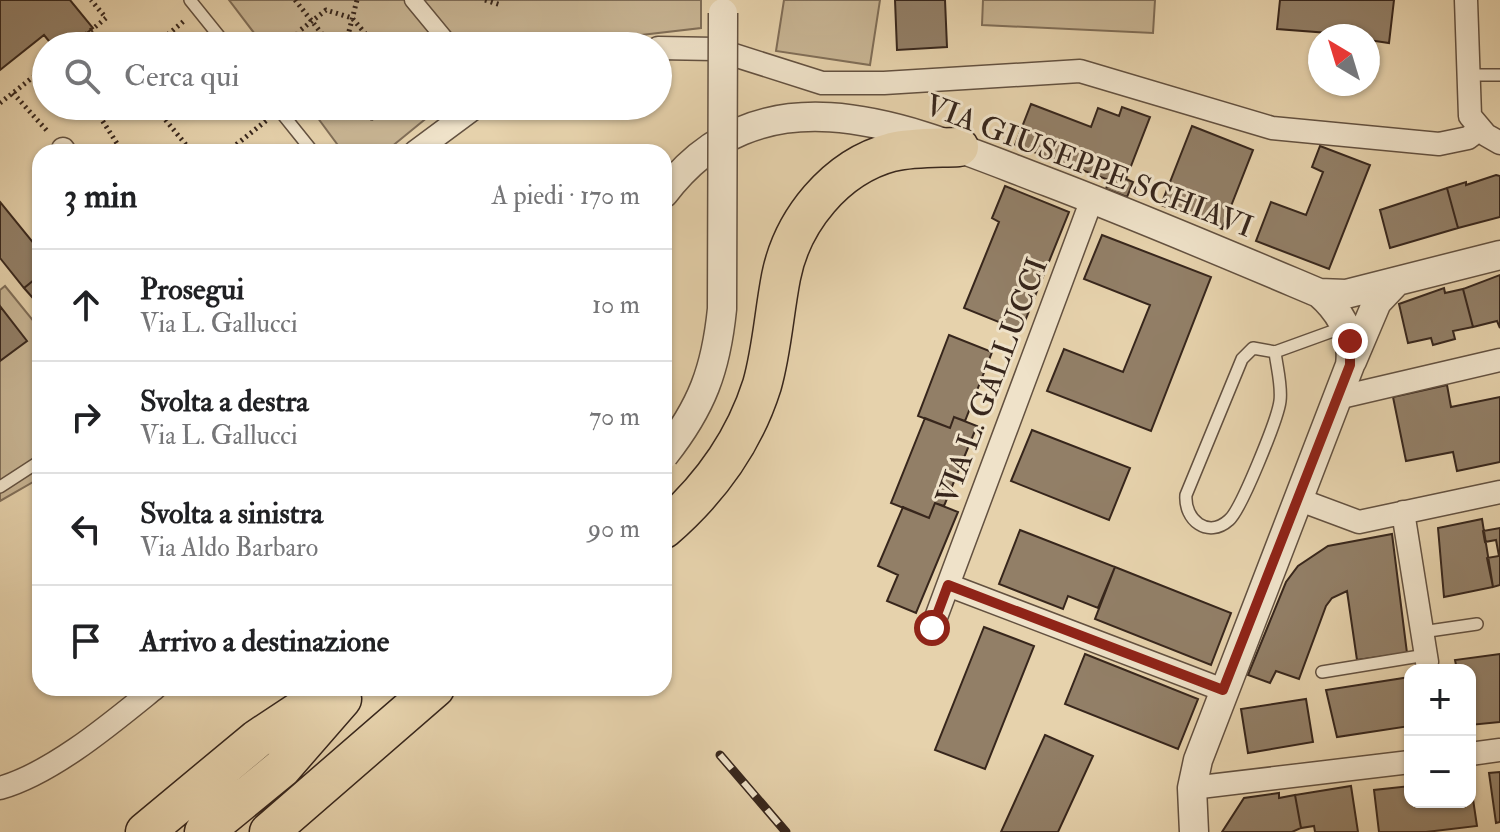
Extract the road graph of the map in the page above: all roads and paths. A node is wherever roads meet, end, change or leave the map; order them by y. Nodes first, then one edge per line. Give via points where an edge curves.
1 (91, 0) edge
2 (190, 0) edge
3 (295, 0) edge
4 (357, 0) edge
5 (413, 0) edge
6 (485, 0) edge
7 (1466, 0) edge
8 (501, 5) dead end
9 (722, 7) edge
10 (190, 17) dead end
11 (352, 18) junction
12 (312, 21) junction
13 (89, 32) edge
14 (171, 32) edge
15 (216, 32) edge
16 (298, 32) edge
17 (320, 32) edge
18 (350, 32) edge
19 (364, 32) edge
20 (439, 32) edge
21 (672, 48) edge
22 (1468, 75) junction
23 (1500, 75) edge
24 (32, 78) edge
25 (13, 93) junction
26 (0, 103) edge
27 (32, 114) edge
28 (37, 120) edge
29 (102, 120) edge
30 (166, 120) edge
31 (263, 120) edge
32 (281, 120) edge
33 (458, 120) edge
34 (1480, 129) junction
35 (1500, 143) edge
36 (59, 144) edge
37 (117, 144) edge
38 (185, 144) edge
39 (234, 144) edge
40 (305, 144) edge
41 (426, 144) edge
42 (959, 147) junction
43 (672, 184) edge
44 (1092, 199) junction
45 (1500, 255) edge
46 (1396, 282) junction
47 (1319, 293) junction
48 (1345, 327) junction
49 (1275, 352) junction
50 (1500, 360) edge
51 (1350, 365) junction
52 (1337, 398) junction
53 (672, 443) edge
54 (32, 466) edge
55 (0, 487) edge
56 (1500, 492) edge
57 (1300, 500) junction
58 (1403, 512) junction
59 (672, 522) edge
60 (948, 585) junction
61 (1477, 624) dead end
62 (932, 628) dead end
63 (1425, 650) junction
64 (1322, 672) dead end
65 (1223, 690) junction
66 (145, 696) edge
67 (322, 696) edge
68 (344, 696) edge
69 (424, 697) edge
70 (1500, 750) edge
71 (1476, 753) edge
72 (1404, 763) edge
73 (282, 768) junction
74 (0, 788) edge
75 (1192, 788) junction
76 (145, 832) edge
77 (204, 832) edge
78 (269, 832) edge
79 (1194, 832) edge

1 - 13 path via 106,18
2 - 15 lane
3 - 12 path
4 - 11 path
5 - 20 street
6 - 8 path
7 - 22 street
9 - 53 street, bridge via 718,345 711,378
10 - 14 path
11 - 12 path via 326,10
11 - 18 path
11 - 19 path
12 - 16 path
12 - 17 path
21 - 34 street via 715,49 822,83 1080,71 1272,128 1439,144 1468,138
22 - 23 lane
22 - 34 street via 1470,116
24 - 25 path
25 - 26 path
25 - 27 path
28 - 36 path
29 - 37 path
30 - 38 path
31 - 39 path
32 - 40 lane
33 - 41 street
34 - 35 street
42 - 43 street, VIA GIUSEPPE SCHIAVI via 851,118 774,121 701,151
42 - 44 street, VIA GIUSEPPE SCHIAVI
42 - 59 highway via 892,152 837,182 817,201 788,251 762,384 737,442 696,499
44 - 47 street, VIA GIUSEPPE SCHIAVI
44 - 60 street, VIA L. GALLUCCI
45 - 46 street
46 - 47 street via 1346,294
46 - 51 street via 1377,302
47 - 48 street
48 - 49 lane
48 - 51 street
49 - 49 lane via 1259,347 1242,359 1186,495 1186,511 1206,528 1224,524 1237,510 1277,412
50 - 52 street
51 - 52 street
52 - 57 street
54 - 55 lane
56 - 58 street
57 - 58 street via 1359,522
57 - 65 street
58 - 63 street
60 - 62 street, VIA L. GALLUCCI
60 - 65 street
61 - 63 lane
63 - 64 lane
65 - 75 street
66 - 74 street via 54,761
67 - 76 highway via 257,739
68 - 73 highway
69 - 73 highway
69 - 78 highway
70 - 71 street
72 - 75 street
73 - 77 highway
75 - 79 street

